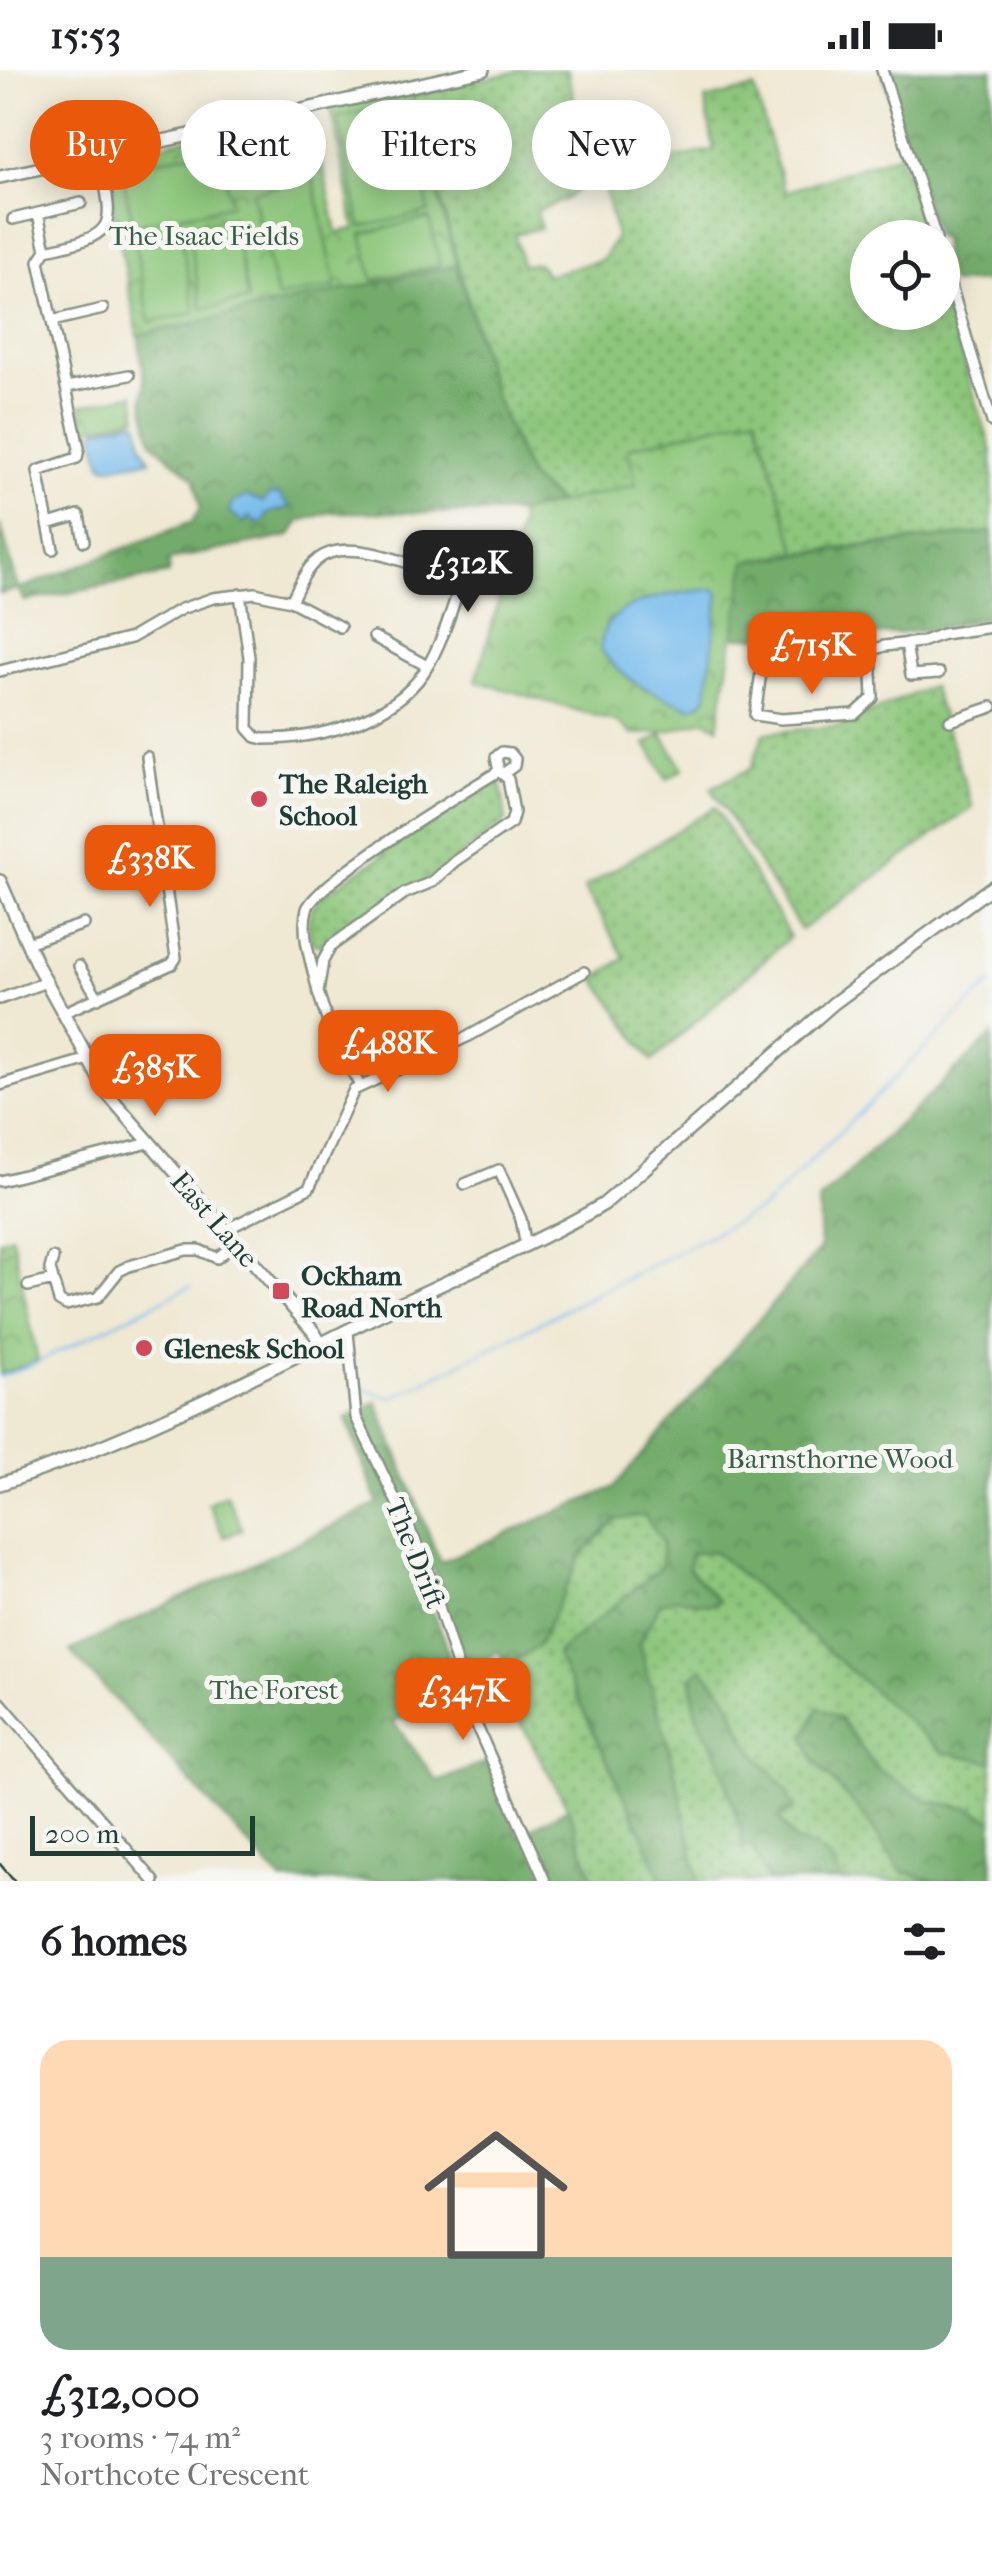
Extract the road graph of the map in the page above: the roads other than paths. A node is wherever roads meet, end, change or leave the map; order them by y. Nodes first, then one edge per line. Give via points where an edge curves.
1 (482, 70) edge
2 (882, 70) edge
3 (161, 141) edge
4 (30, 170) edge
5 (0, 177) edge
6 (106, 190) edge
7 (81, 203) dead end
8 (38, 213) junction
9 (13, 218) dead end
10 (930, 220) edge
11 (46, 250) junction
12 (102, 309) dead end
13 (960, 316) edge
14 (52, 321) junction
15 (129, 374) dead end
16 (66, 387) junction
17 (992, 422) edge
18 (77, 502) dead end
19 (80, 515) junction
20 (48, 524) junction
21 (84, 542) dead end
22 (473, 548) dead end
23 (53, 549) dead end
24 (460, 582) junction
25 (240, 594) junction
26 (291, 602) junction
27 (340, 627) dead end
28 (992, 627) edge
29 (374, 637) dead end
30 (906, 643) junction
31 (871, 651) junction
32 (427, 666) junction
33 (0, 671) edge
34 (939, 673) dead end
35 (992, 707) edge
36 (950, 721) dead end
37 (146, 758) dead end
38 (0, 880) edge
39 (992, 887) edge
40 (84, 924) dead end
41 (308, 943) junction
42 (27, 944) junction
43 (331, 946) junction
44 (79, 966) dead end
45 (584, 972) dead end
46 (46, 982) junction
47 (318, 992) junction
48 (98, 998) junction
49 (0, 999) edge
50 (63, 1013) junction
51 (88, 1059) junction
52 (0, 1084) edge
53 (360, 1086) junction
54 (149, 1143) junction
55 (0, 1181) edge
56 (466, 1184) dead end
57 (225, 1230) junction
58 (235, 1244) junction
59 (526, 1246) junction
60 (53, 1258) dead end
61 (53, 1280) junction
62 (28, 1286) dead end
63 (348, 1332) junction
64 (320, 1344) junction
65 (0, 1484) edge
66 (0, 1702) edge
67 (154, 1881) edge
68 (546, 1881) edge

1 - 3 main road
2 - 10 street
4 - 5 main road
6 - 11 street via 105,226 88,241
7 - 8 street
8 - 9 street
8 - 11 street
11 - 14 street via 39,261
12 - 14 street
13 - 17 street
14 - 16 street
15 - 16 street
16 - 20 street via 79,452 38,471
18 - 19 street
19 - 20 street
19 - 21 street
20 - 23 street
22 - 24 street
24 - 26 street via 362,550 339,549 312,563
24 - 32 street
25 - 26 street
25 - 32 street via 248,657 246,723 260,738 314,735 357,722 397,698
25 - 33 street via 180,609 131,638
26 - 27 street
28 - 30 street
29 - 32 street
30 - 31 street
30 - 34 street via 910,675
31 - 31 street via 764,651 755,715 856,714 873,698
35 - 36 street
37 - 48 street via 176,958
38 - 42 main road, East Lane
39 - 59 main road via 834,1003 604,1204
40 - 42 street
41 - 43 street via 317,952
41 - 43 street via 306,914 320,891 402,829 501,772 508,779 510,823
41 - 47 street
42 - 46 main road, East Lane
43 - 47 street
44 - 48 street
45 - 53 street via 446,1048
46 - 49 street
46 - 50 main road, East Lane
47 - 53 street
48 - 50 street
50 - 51 main road, East Lane
51 - 52 street
51 - 54 main road, East Lane
53 - 57 street via 348,1098 308,1188
54 - 55 street
54 - 57 main road, East Lane
56 - 59 street via 499,1170 522,1219
57 - 58 main road, East Lane
58 - 61 street via 216,1258 186,1250 125,1267 103,1294 71,1305 59,1302
58 - 64 main road, East Lane
59 - 63 main road
60 - 61 street
61 - 62 street
63 - 64 main road
63 - 68 street, The Drift via 356,1418 426,1564 472,1716
64 - 65 main road
66 - 67 street

